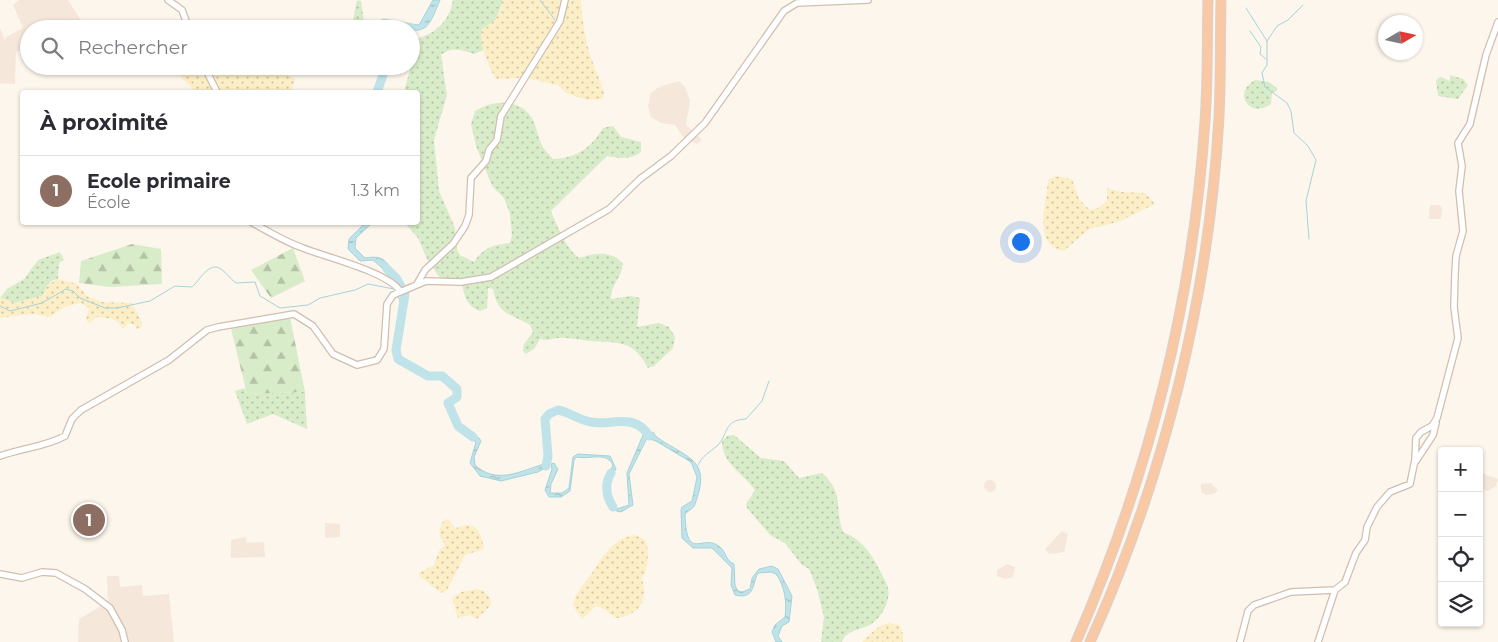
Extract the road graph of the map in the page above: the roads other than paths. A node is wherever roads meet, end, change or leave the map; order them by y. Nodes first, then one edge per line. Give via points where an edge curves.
1 (168, 0) edge
2 (565, 0) edge
3 (868, 0) edge
4 (1208, 0) edge
5 (1221, 0) edge
6 (186, 20) edge
7 (1498, 22) edge
8 (208, 75) edge
9 (216, 90) edge
10 (257, 225) edge
11 (416, 284) junction
12 (400, 291) junction
13 (1437, 418) junction
14 (0, 456) edge
15 (1414, 463) junction
16 (0, 574) edge
17 (1335, 590) junction
18 (125, 642) edge
19 (1076, 642) edge
20 (1090, 642) edge
21 (1240, 642) edge
22 (1318, 642) edge

1 - 6 street via 182,10
2 - 11 street via 560,21 501,116 497,140 471,178 469,215 465,226
3 - 11 street via 797,3 784,11 704,123 596,218 491,277
4 - 19 highway via 1205,120 1181,310 1146,451 1100,587
5 - 20 highway via 1219,117 1214,177 1191,333 1157,461 1112,591
7 - 13 street via 1486,55 1470,124 1458,143 1462,166 1459,191 1462,231 1456,256 1454,307 1458,338
8 - 9 street
10 - 12 street via 301,248 388,280
11 - 12 street
12 - 14 street via 387,304 384,349 376,360 357,366 333,354 313,326 294,314 218,327 207,330 169,360 82,410 72,419 65,436 42,446
13 - 15 street via 1433,435
13 - 15 street via 1432,426 1417,434
15 - 17 street via 1410,484 1390,492 1377,506 1346,582
16 - 18 street via 22,578 56,572 85,588 110,608
17 - 21 street via 1291,592 1254,604 1248,611
17 - 22 street

